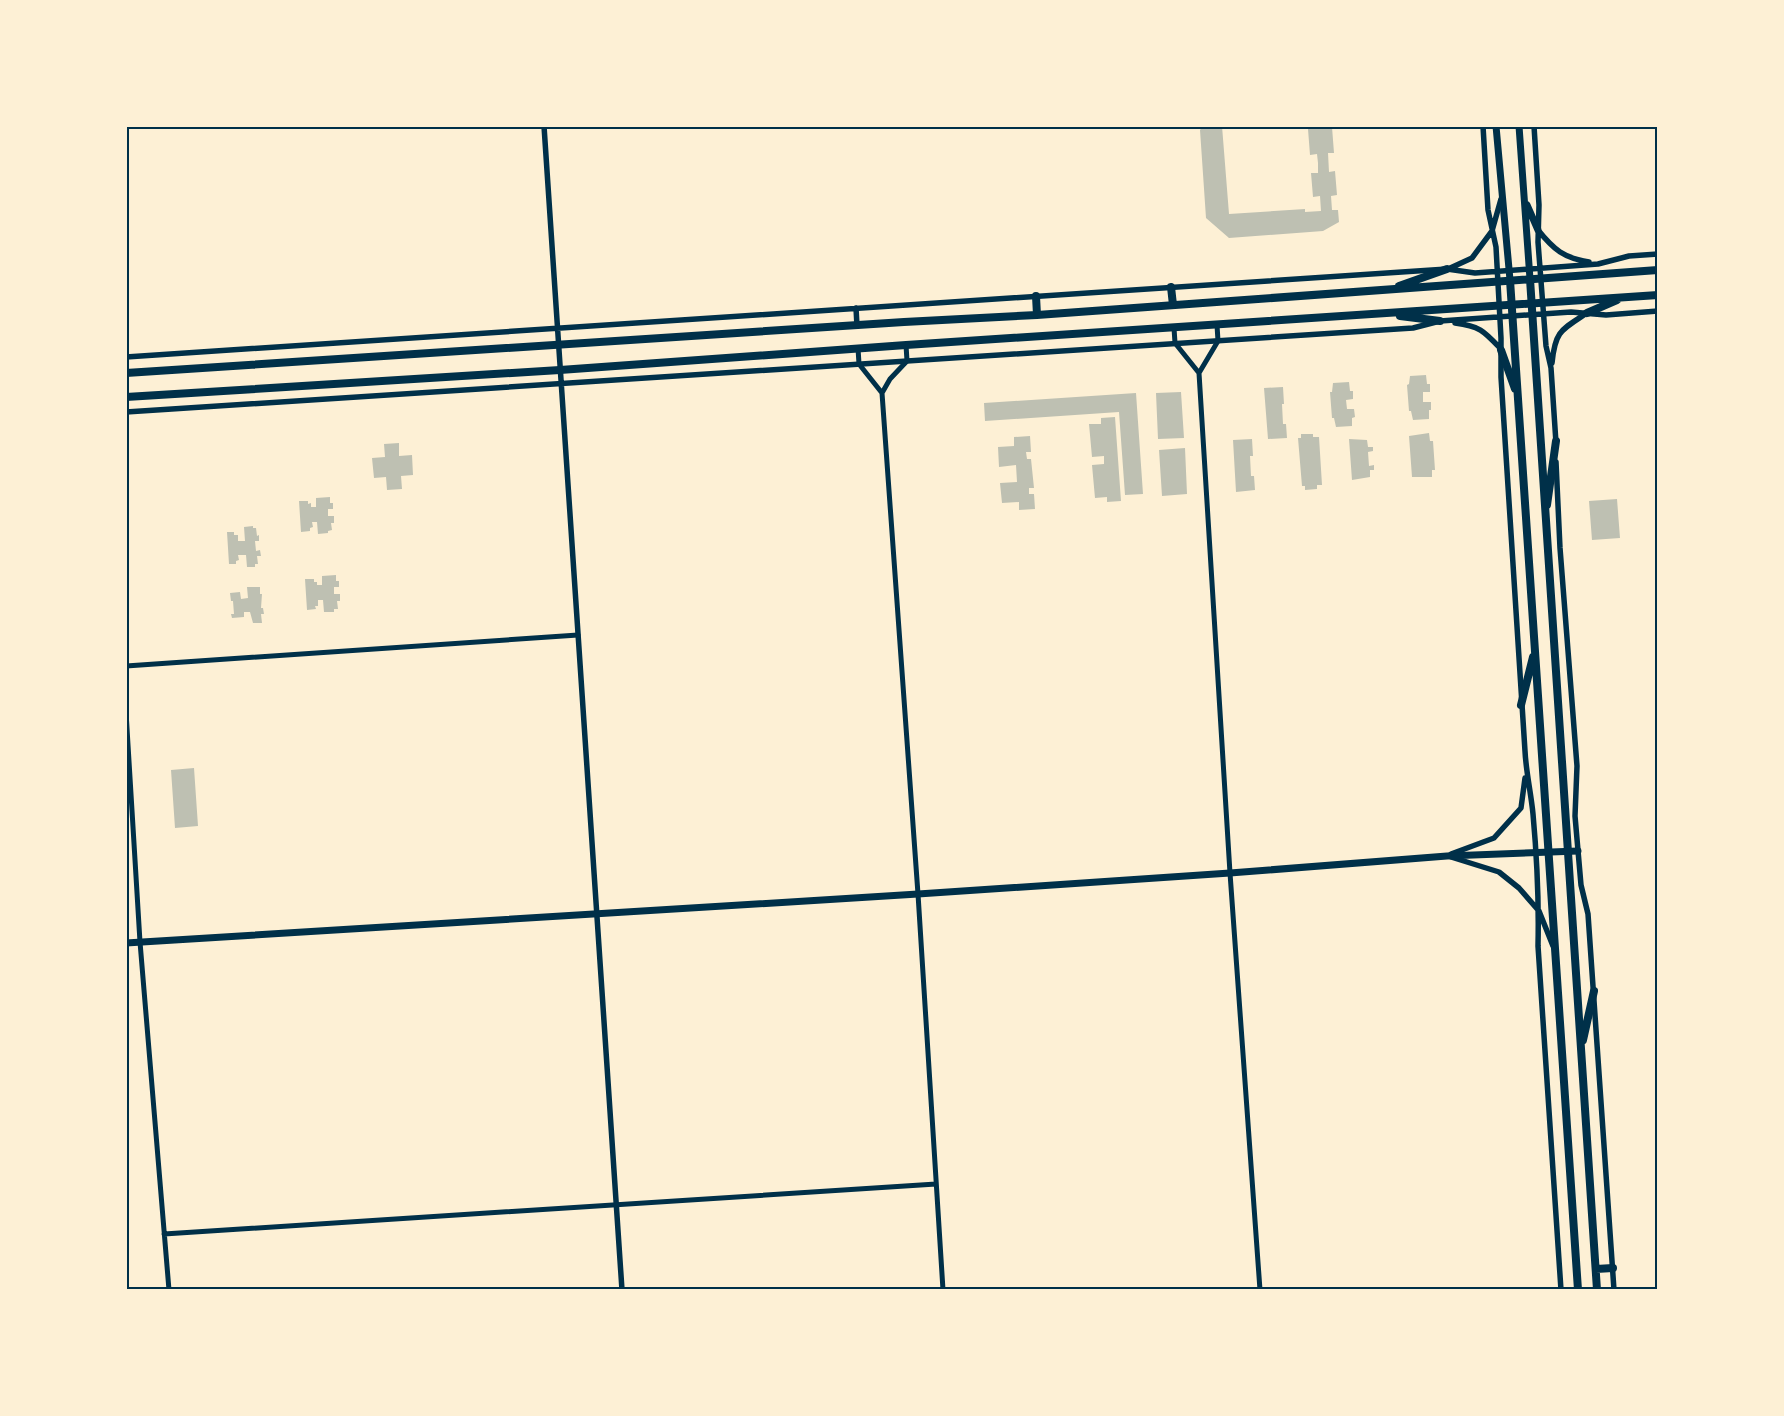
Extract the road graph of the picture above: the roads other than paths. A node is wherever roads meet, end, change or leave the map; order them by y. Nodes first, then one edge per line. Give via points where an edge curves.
1 (544, 126) edge
2 (1483, 126) edge
3 (1496, 126) edge
4 (1519, 126) edge
5 (1534, 126) edge
6 (1524, 194) junction
7 (1502, 197) junction
8 (1538, 230) junction
9 (1492, 231) junction
10 (1658, 254) edge
11 (1598, 264) junction
12 (1540, 268) junction
13 (1447, 269) junction
14 (1530, 269) junction
15 (1509, 270) junction
16 (1658, 270) edge
17 (1497, 271) junction
18 (1541, 278) junction
19 (1530, 279) junction
20 (1510, 280) junction
21 (1498, 281) junction
22 (1172, 287) junction
23 (1389, 289) junction
24 (1658, 295) edge
25 (1036, 296) junction
26 (1624, 298) junction
27 (1543, 303) junction
28 (1532, 304) junction
29 (1173, 305) junction
30 (1512, 305) junction
31 (1499, 306) junction
32 (856, 308) junction
33 (1658, 311) edge
34 (1587, 313) junction
35 (1384, 314) junction
36 (1543, 314) junction
37 (1037, 315) junction
38 (1533, 315) junction
39 (1512, 316) junction
40 (1500, 317) junction
41 (1440, 321) junction
42 (1217, 325) junction
43 (857, 326) junction
44 (558, 328) junction
45 (1174, 328) junction
46 (1218, 341) junction
47 (1175, 343) junction
48 (559, 344) junction
49 (906, 345) junction
50 (858, 348) junction
51 (1501, 350) junction
52 (126, 357) edge
53 (908, 361) junction
54 (859, 364) junction
55 (1551, 368) junction
56 (560, 370) junction
57 (126, 373) edge
58 (1200, 373) junction
59 (561, 384) junction
60 (882, 394) junction
61 (126, 397) edge
62 (1518, 398) junction
63 (126, 412) edge
64 (1556, 441) junction
65 (1545, 522) junction
66 (578, 635) junction
67 (1535, 648) junction
68 (126, 666) edge
69 (1521, 705) junction
70 (126, 712) edge
71 (1526, 774) junction
72 (1578, 851) junction
73 (1549, 852) junction
74 (1567, 852) junction
75 (1536, 853) junction
76 (1447, 856) junction
77 (1230, 873) junction
78 (918, 894) junction
79 (1539, 911) junction
80 (597, 914) junction
81 (140, 942) junction
82 (126, 943) edge
83 (1555, 951) junction
84 (1594, 991) junction
85 (1581, 1049) junction
86 (936, 1184) junction
87 (616, 1205) junction
88 (164, 1234) junction
89 (1613, 1268) junction
90 (1596, 1269) junction
91 (169, 1290) edge
92 (622, 1290) edge
93 (943, 1290) edge
94 (1260, 1290) edge
95 (1561, 1290) edge
96 (1578, 1290) edge
97 (1597, 1290) edge
98 (1614, 1290) edge

1 - 44 street
2 - 9 street
3 - 7 main road
4 - 6 main road
5 - 8 street
6 - 8 main road
6 - 14 main road
7 - 9 street
7 - 15 main road
8 - 11 street via 1556,250 1570,259
8 - 12 street
9 - 13 street via 1472,258
9 - 17 street
10 - 11 street via 1629,256
11 - 12 street
12 - 14 street
12 - 18 street
13 - 17 street via 1475,273
13 - 22 street
13 - 23 main road
14 - 15 street
14 - 19 main road
15 - 17 street
15 - 20 main road
16 - 18 main road
17 - 21 street
18 - 19 main road
18 - 27 street
19 - 20 main road
19 - 28 main road
20 - 21 main road
20 - 30 main road
21 - 23 main road
21 - 31 street
22 - 25 street
22 - 29 main road
23 - 29 main road
24 - 26 main road
25 - 32 street
25 - 37 main road
26 - 27 main road
26 - 34 main road
27 - 28 main road
27 - 36 street
28 - 30 main road
28 - 38 main road
29 - 37 main road
30 - 31 main road
30 - 39 main road
31 - 35 main road
31 - 40 street
32 - 43 street
32 - 44 street
33 - 34 street
34 - 36 street
34 - 55 street via 1562,329 1553,346
35 - 41 main road
35 - 42 main road
36 - 38 street
36 - 55 street
37 - 43 main road
38 - 39 street
38 - 65 main road
39 - 40 street
39 - 62 main road
40 - 41 street
40 - 51 street
41 - 46 street via 1413,328
41 - 51 street via 1472,325 1485,332
42 - 45 main road
42 - 46 street
43 - 48 main road
44 - 48 street
44 - 52 street
45 - 47 street
45 - 49 main road
46 - 47 street
46 - 58 street
47 - 53 street
47 - 58 street
48 - 56 street
48 - 57 main road
49 - 50 main road
49 - 53 street
50 - 54 street
50 - 56 main road
51 - 62 main road
51 - 69 street
53 - 54 street
53 - 60 street via 890,379
54 - 59 street
54 - 60 street
55 - 64 street
56 - 59 street
56 - 61 main road
58 - 77 street
59 - 63 street
59 - 66 street
60 - 78 street
62 - 67 main road
64 - 65 main road
64 - 72 street via 1559,539 1577,766 1575,816
65 - 74 main road
66 - 68 street
66 - 80 street
67 - 69 main road
67 - 73 main road
69 - 71 street
70 - 81 street
71 - 75 street
71 - 76 street via 1521,808 1494,838
72 - 74 main road
72 - 84 street via 1581,886 1588,914
73 - 74 main road
73 - 75 main road
73 - 83 main road
74 - 85 main road
75 - 76 main road
75 - 79 street
76 - 77 main road
76 - 79 street via 1499,872 1519,888
77 - 78 main road
77 - 94 street
78 - 80 main road
78 - 86 street
79 - 83 street
79 - 95 street via 1538,946
80 - 81 main road
80 - 87 street
81 - 82 main road
81 - 88 street
83 - 96 main road
84 - 85 main road
84 - 89 street
85 - 90 main road
86 - 87 street
86 - 93 street
87 - 88 street
87 - 92 street
88 - 91 street
89 - 90 main road
89 - 98 street
90 - 97 main road

